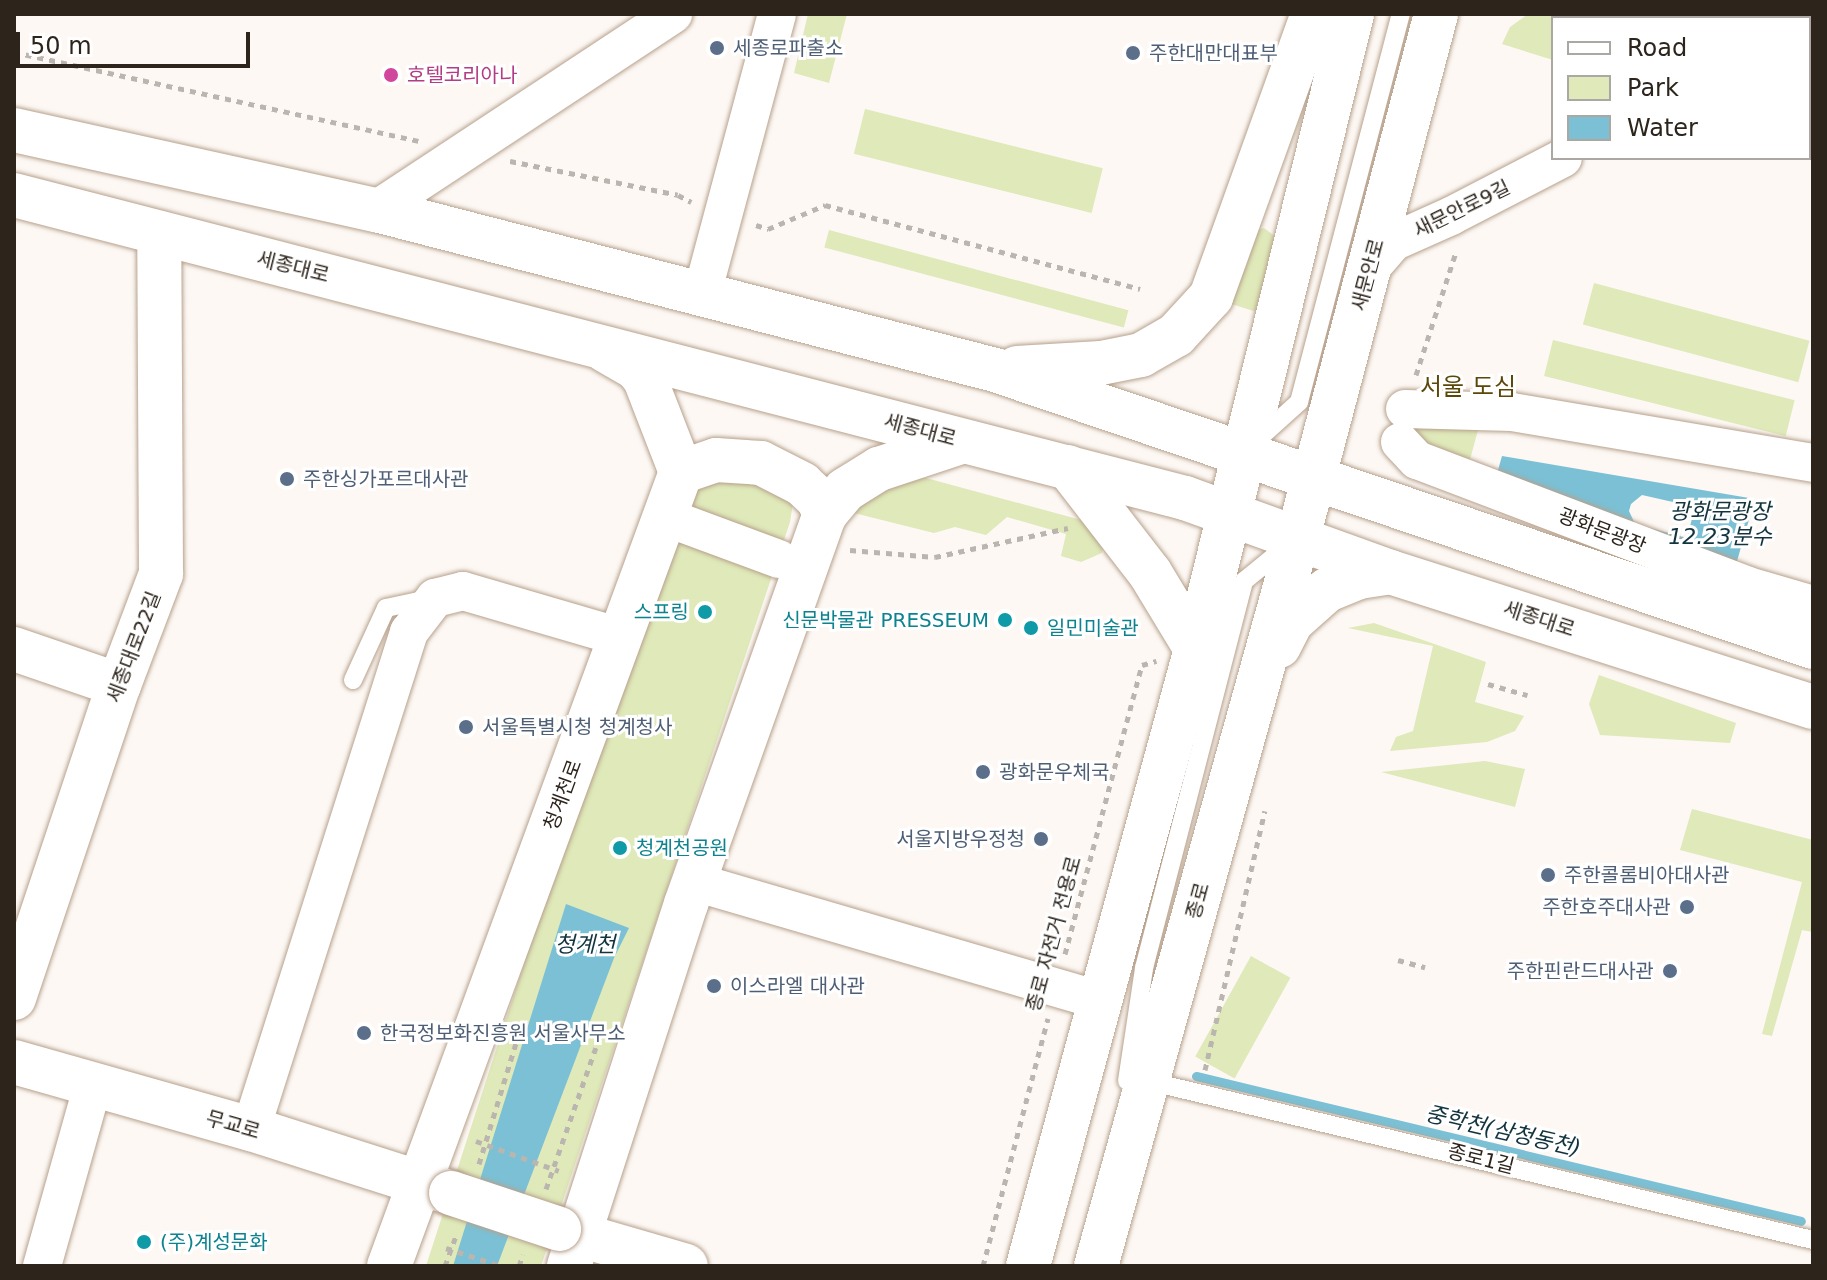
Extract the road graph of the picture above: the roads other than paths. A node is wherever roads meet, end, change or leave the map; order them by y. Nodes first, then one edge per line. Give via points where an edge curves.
1 (673, 14) edge
2 (777, 14) edge
3 (1313, 14) edge
4 (1352, 14) edge
5 (1401, 14) edge
6 (1436, 14) edge
7 (14, 130) edge
8 (1559, 160) edge
9 (14, 195) edge
10 (376, 210) junction
11 (159, 233) junction
12 (1369, 270) junction
13 (702, 294) junction
14 (597, 345) junction
15 (995, 370) junction
16 (964, 441) junction
17 (1244, 452) junction
18 (1813, 463) edge
19 (1068, 467) junction
20 (681, 472) junction
21 (1315, 476) junction
22 (1230, 512) junction
23 (825, 514) junction
24 (676, 521) dead end
25 (1299, 536) junction
26 (779, 559) dead end
27 (1390, 572) junction
28 (435, 598) junction
29 (1813, 605) edge
30 (620, 637) junction
31 (1813, 647) edge
32 (14, 649) edge
33 (1196, 649) junction
34 (353, 680) dead end
35 (119, 685) junction
36 (1257, 686) junction
37 (1813, 707) edge
38 (695, 882) junction
39 (14, 998) edge
40 (1099, 1000) junction
41 (14, 1062) edge
42 (1148, 1081) junction
43 (93, 1085) junction
44 (251, 1129) junction
45 (452, 1193) junction
46 (555, 1235) edge
47 (1813, 1240) edge
48 (1100, 1250) edge
49 (42, 1266) edge
50 (389, 1266) edge
51 (686, 1266) edge
52 (1028, 1266) edge

1 - 10 street
2 - 13 street
3 - 15 main road via 1211,297 1176,335 1141,355
4 - 17 main road
5 - 17 lane via 1299,402
6 - 12 main road, 새문안로
7 - 10 main road
8 - 12 street, 새문안로9길 via 1393,242
9 - 11 main road, 세종대로
10 - 13 main road
11 - 14 main road, 세종대로
11 - 35 main road, 세종대로22길 via 161,574
12 - 21 main road, 새문안로
13 - 15 main road
14 - 16 main road, 세종대로
14 - 20 main road via 645,379
15 - 17 main road
15 - 19 main road via 1100,410 1125,429 1129,445 1111,467
16 - 19 main road, 세종대로
16 - 23 main road via 879,469 845,490
17 - 21 main road
17 - 22 main road
18 - 29 street, 광화문광장 via 1512,412 1402,425 1417,460 1748,586
19 - 22 main road, 세종대로
19 - 33 main road via 1150,573
20 - 23 main road via 716,460 761,463 802,484
20 - 30 main road, 청계천로
21 - 25 main road, 새문안로
21 - 31 main road
22 - 25 main road, 세종대로
22 - 33 main road
23 - 38 main road
24 - 26 street
25 - 27 main road, 세종대로
25 - 36 main road, 종로
25 - 48 lane via 1244,581 1144,968
27 - 36 main road via 1342,582 1309,603 1291,622
27 - 37 main road, 세종대로
28 - 30 street via 463,591
28 - 34 lane via 386,608
28 - 44 street via 409,632
30 - 45 main road, 청계천로
32 - 35 main road
33 - 40 main road
35 - 39 main road, 세종대로22길
36 - 42 main road, 종로
38 - 40 street
38 - 46 main road via 595,1182
40 - 52 main road
41 - 43 main road, 무교로
42 - 47 lane, 종로1길
42 - 48 main road, 종로
43 - 44 main road, 무교로
43 - 49 street
44 - 45 main road, 무교로
45 - 46 main road, 무교로, bridge
45 - 50 main road, 청계천로
46 - 51 main road

